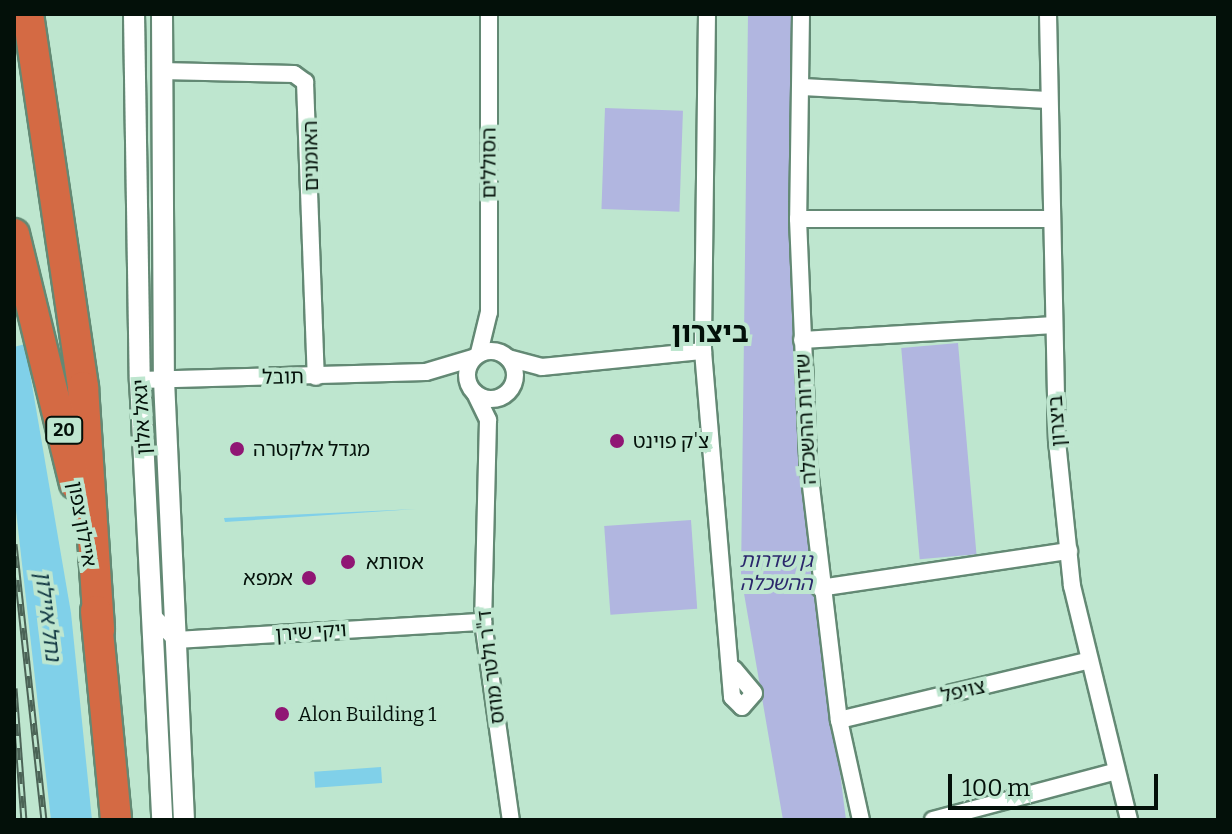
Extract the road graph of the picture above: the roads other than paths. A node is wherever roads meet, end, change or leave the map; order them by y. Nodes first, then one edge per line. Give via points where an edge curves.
1 (28, 14) edge
2 (134, 14) edge
3 (162, 14) edge
4 (489, 14) edge
5 (707, 14) edge
6 (801, 14) edge
7 (1048, 14) edge
8 (161, 71) junction
9 (801, 87) junction
10 (1045, 100) junction
11 (798, 219) junction
12 (1048, 219) junction
13 (14, 234) edge
14 (489, 312) junction
15 (1051, 325) junction
16 (802, 340) junction
17 (703, 351) junction
18 (504, 355) junction
19 (476, 356) junction
20 (542, 367) junction
21 (426, 372) junction
22 (316, 377) junction
23 (140, 380) junction
24 (164, 380) junction
25 (471, 389) junction
26 (507, 391) junction
27 (488, 420) junction
28 (1069, 551) junction
29 (820, 588) junction
30 (152, 614) junction
31 (483, 622) junction
32 (99, 629) junction
33 (176, 640) junction
34 (1087, 661) junction
35 (734, 669) dead end
36 (839, 720) junction
37 (1113, 772) junction
38 (116, 820) edge
39 (162, 820) edge
40 (184, 820) edge
41 (511, 820) edge
42 (861, 820) edge
43 (933, 820) edge
44 (1129, 820) edge

1 - 32 highway via 83,387
2 - 23 street, יגאל אלון
3 - 8 street, יגאל אלון
4 - 14 street, הסוללים
5 - 17 street
6 - 9 street, שדרות ההשכלה
7 - 10 street, ביצרון
8 - 22 street, האומנים via 294,74 309,92
8 - 24 street, יגאל אלון
9 - 10 street
9 - 11 street, שדרות ההשכלה
10 - 12 street, ביצרון
11 - 12 street
11 - 16 street, שדרות ההשכלה
12 - 15 street, ביצרון
13 - 32 highway, איילון צפון / 20 via 66,439
14 - 18 street, הסוללים
14 - 19 street, הסוללים
15 - 16 street
15 - 28 street, ביצרון
16 - 29 street, שדרות ההשכלה
17 - 20 street
17 - 35 street
18 - 19 street, תובל
18 - 20 street
18 - 26 street, הסוללים
19 - 21 street, תובל
19 - 25 street, הסוללים
20 - 26 street
21 - 22 street, תובל
21 - 25 street, תובל
22 - 24 street, תובל
23 - 24 street, תובל
23 - 30 street, יגאל אלון
24 - 33 street, יגאל אלון
25 - 26 street, תובל
25 - 27 street
26 - 27 street
27 - 31 street, ד"ר ולטר מוזס via 481,513
28 - 29 street
28 - 34 street, ביצרון
29 - 36 street, שדרות ההשכלה
30 - 33 street
30 - 39 street, יגאל אלון
31 - 33 street, ויקי שירן
31 - 41 street, ד"ר ולטר מוזס
32 - 38 highway, איילון צפון / 20
33 - 40 street, יגאל אלון
34 - 36 street, צויפל
34 - 37 street, ביצרון
36 - 42 street, שדרות ההשכלה
37 - 43 street
37 - 44 street, ביצרון

